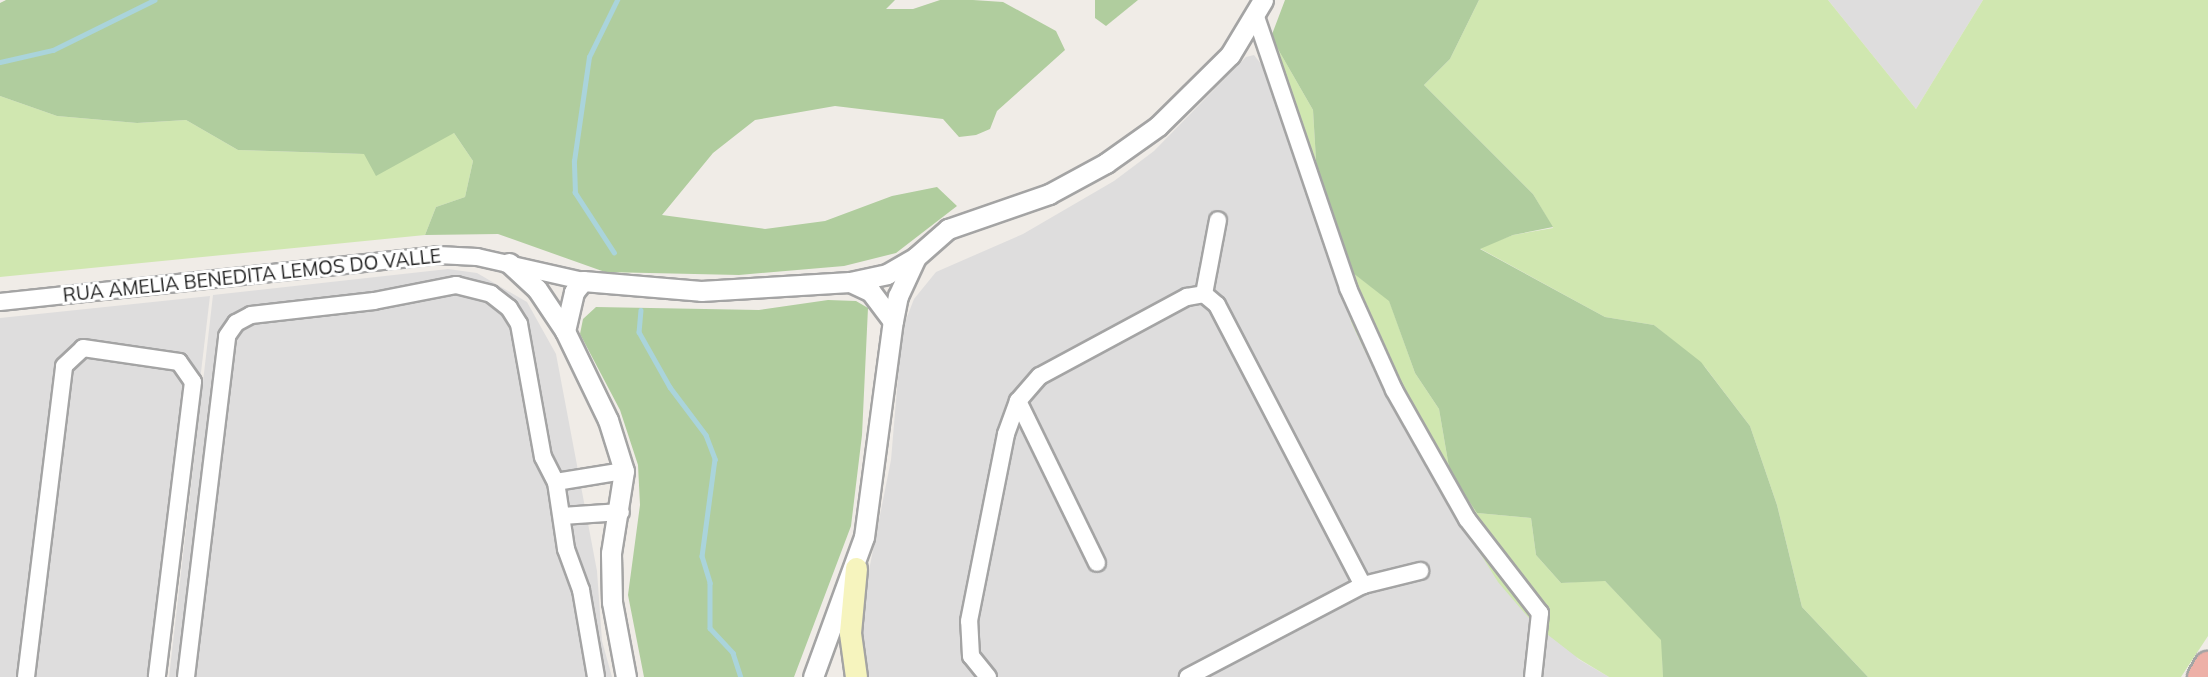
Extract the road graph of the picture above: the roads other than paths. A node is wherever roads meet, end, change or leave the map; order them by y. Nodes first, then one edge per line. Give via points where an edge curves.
1 (1260, 8) edge
2 (1218, 220) dead end
3 (916, 257) junction
4 (509, 263) junction
5 (583, 281) junction
6 (849, 282) junction
7 (1203, 294) junction
8 (0, 302) edge
9 (892, 321) junction
10 (565, 331) junction
11 (1018, 401) junction
12 (624, 471) junction
13 (556, 482) junction
14 (621, 512) junction
15 (562, 516) junction
16 (1097, 563) dead end
17 (856, 568) junction
18 (1420, 571) dead end
19 (1363, 585) junction
20 (2208, 665) edge
21 (26, 677) edge
22 (157, 677) edge
23 (186, 677) edge
24 (596, 677) edge
25 (626, 677) edge
26 (813, 677) edge
27 (856, 677) edge
28 (988, 677) edge
29 (1188, 677) edge
30 (1533, 677) edge
31 (2201, 677) edge

1 - 3 street via 1230,55 1158,126 1049,194 948,229
1 - 30 street via 1343,275 1394,390 1467,519 1540,612
2 - 7 street
3 - 6 street, RUA AMELIA BENEDITA LEMOS DO VALLE via 887,274
3 - 9 street
4 - 5 street, RUA AMELIA BENEDITA LEMOS DO VALLE
4 - 8 street, RUA AMELIA BENEDITA LEMOS DO VALLE via 438,255
4 - 10 street via 537,289
5 - 6 street, RUA AMELIA BENEDITA LEMOS DO VALLE via 701,291
5 - 10 street via 566,312
6 - 9 street via 871,292
7 - 11 street via 1187,298 1040,376
7 - 19 street via 1217,305
9 - 17 street via 877,462
10 - 12 street via 608,420
11 - 16 street
11 - 28 street via 1006,434 969,621 971,656
12 - 13 street
12 - 14 street
13 - 15 street
13 - 23 street via 543,457 519,324 509,308 491,294 456,285 374,301 251,315 236,323 227,336
14 - 15 street
14 - 25 street via 611,553 612,602
15 - 24 street
17 - 26 street
17 - 27 main road via 850,633
18 - 19 street
19 - 29 street
20 - 31 highway
21 - 22 street via 64,366 83,348 179,362 192,382

